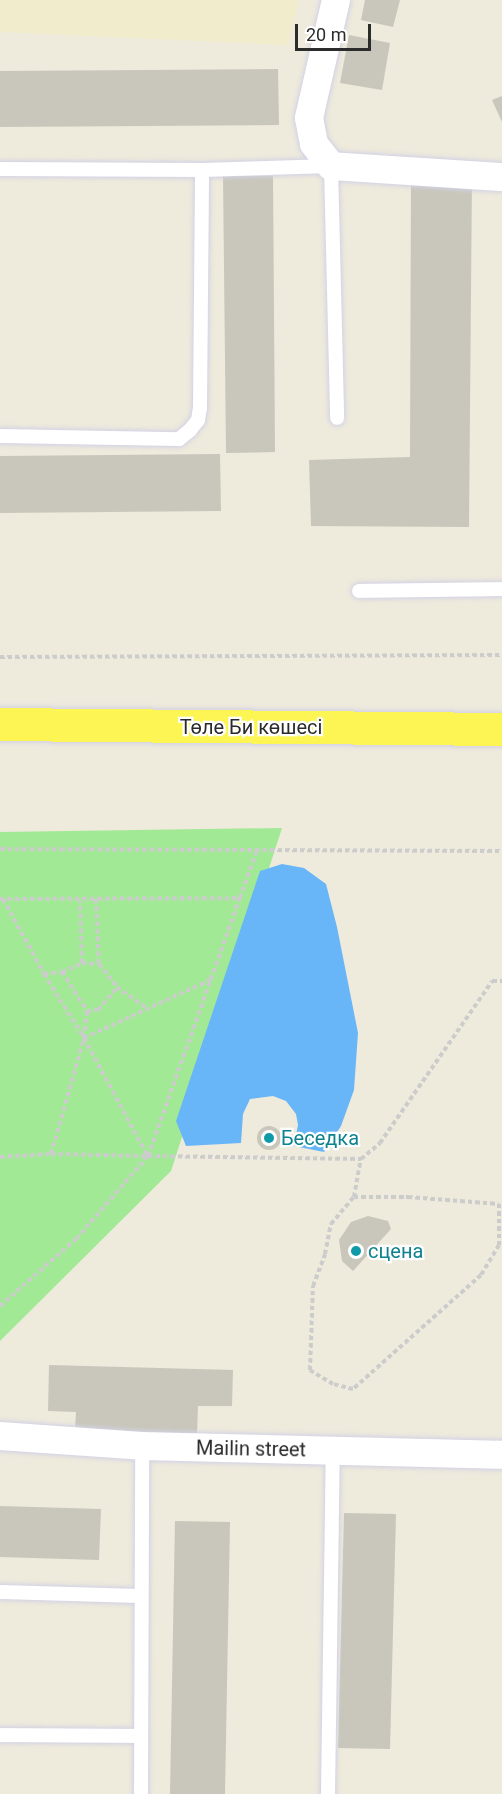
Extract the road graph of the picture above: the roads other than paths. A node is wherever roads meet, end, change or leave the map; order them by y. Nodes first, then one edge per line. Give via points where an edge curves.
1 (336, 0) edge
2 (332, 166) junction
3 (0, 169) edge
4 (202, 170) junction
5 (502, 177) edge
6 (337, 418) dead end
7 (0, 436) edge
8 (502, 589) edge
9 (359, 591) dead end
10 (0, 724) edge
11 (502, 729) edge
12 (0, 1436) edge
13 (142, 1446) junction
14 (333, 1451) junction
15 (502, 1455) edge
16 (0, 1592) edge
17 (141, 1596) junction
18 (0, 1735) edge
19 (141, 1736) junction
20 (141, 1794) edge
21 (328, 1794) edge

1 - 2 street via 309,118 314,144
2 - 4 lane
2 - 5 street
2 - 6 lane
3 - 4 lane
4 - 7 lane via 198,420 179,439
8 - 9 lane
10 - 11 main road, Төле Би көшесі
12 - 13 street, Mailin street
13 - 14 street, Mailin street
13 - 17 lane
14 - 15 street, Mailin street
14 - 21 lane
16 - 17 lane
17 - 19 lane
18 - 19 lane
19 - 20 lane

